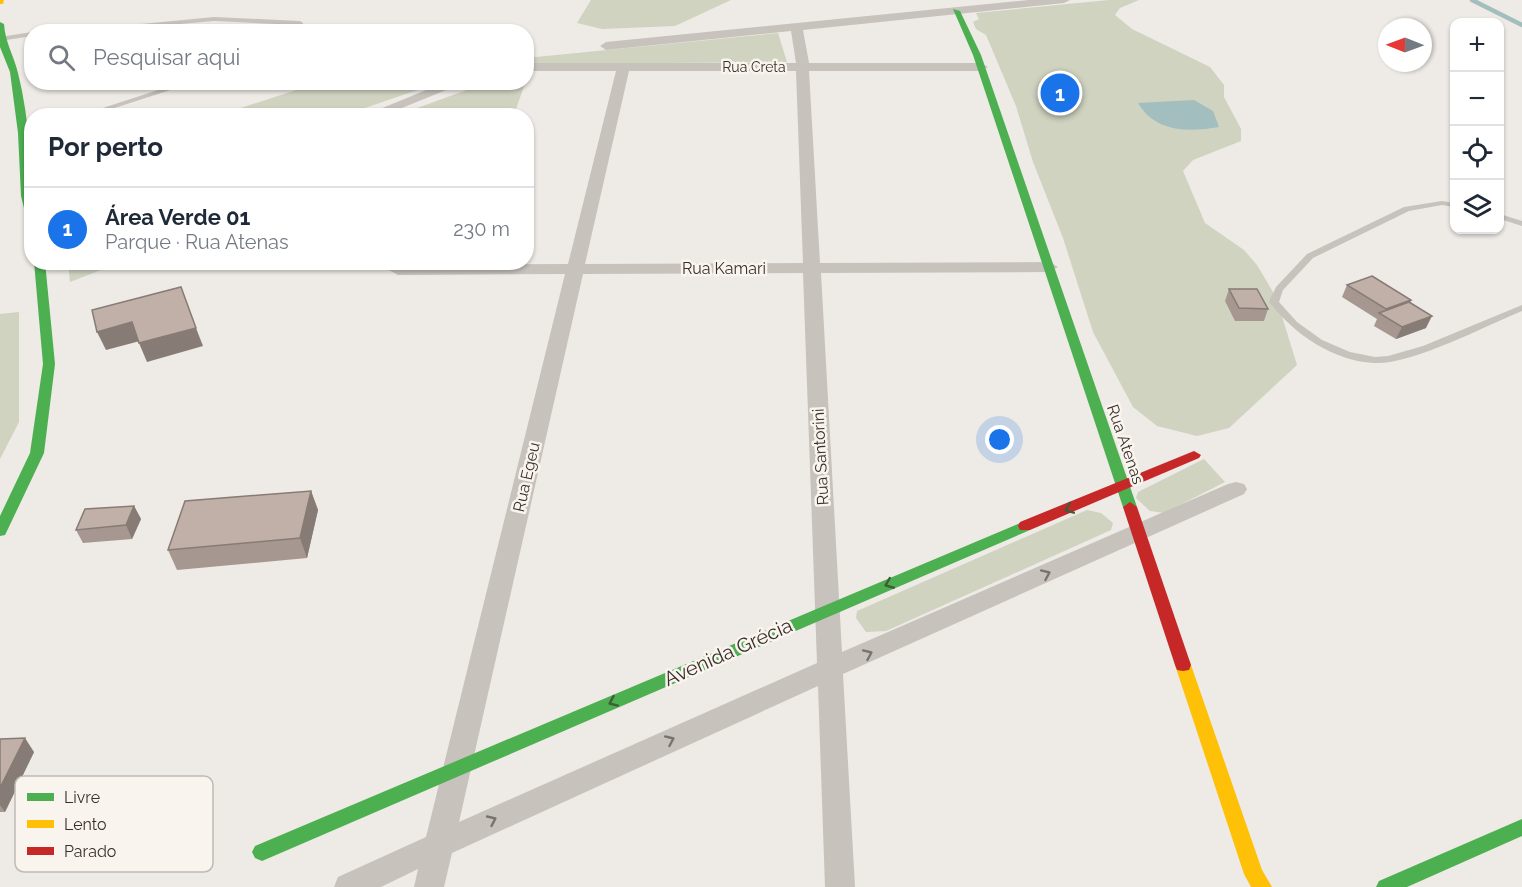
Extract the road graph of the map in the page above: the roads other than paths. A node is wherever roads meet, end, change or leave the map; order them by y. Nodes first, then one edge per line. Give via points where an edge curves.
1 (1064, 0) edge
2 (956, 11) junction
3 (0, 24) edge
4 (156, 24) edge
5 (300, 24) edge
6 (796, 27) junction
7 (24, 35) edge
8 (1, 39) edge
9 (606, 46) dead end
10 (534, 67) edge
11 (623, 67) junction
12 (802, 67) junction
13 (981, 67) junction
14 (166, 90) edge
15 (438, 90) edge
16 (107, 108) edge
17 (390, 108) edge
18 (24, 118) edge
19 (1450, 204) edge
20 (1504, 217) edge
21 (1522, 224) edge
22 (1049, 267) junction
23 (811, 268) junction
24 (534, 269) edge
25 (576, 269) junction
26 (40, 270) edge
27 (1522, 308) edge
28 (1194, 455) dead end
29 (1123, 486) junction
30 (1236, 489) dead end
31 (0, 531) edge
32 (1138, 533) junction
33 (827, 609) junction
34 (830, 670) junction
35 (457, 769) junction
36 (1522, 827) edge
37 (439, 845) junction
38 (262, 852) dead end
39 (349, 887) edge
40 (429, 887) edge
41 (840, 887) edge
42 (1262, 887) edge
43 (1386, 887) edge

1 - 2 street
2 - 6 street
2 - 13 street, Rua Atenas
3 - 8 street
4 - 5 lane via 214,19
6 - 9 street
6 - 12 street, Rua Santorini
7 - 8 lane
8 - 18 street via 14,72
10 - 11 street, Rua Creta
11 - 12 street, Rua Creta
11 - 25 street, Rua Egeu
12 - 13 street, Rua Creta
12 - 23 street, Rua Santorini
13 - 22 street, Rua Atenas
14 - 16 lane
15 - 17 street
19 - 27 lane via 1407,209 1310,256 1279,289 1274,302 1287,320 1308,334 1341,352 1376,360 1408,353
20 - 21 lane
22 - 23 street, Rua Kamari
22 - 29 street, Rua Atenas
23 - 25 street, Rua Kamari
23 - 33 street, Rua Santorini
24 - 25 street, Rua Kamari
25 - 35 street, Rua Egeu
26 - 31 street via 49,364 38,453
28 - 29 street, Avenida Grécia
29 - 32 street, Rua Atenas
29 -> 33 street, Avenida Grécia
30 - 32 street
34 -> 32 street
32 - 42 street, Rua Atenas via 1254,874
33 - 34 street, Rua Santorini
33 -> 35 street, Avenida Grécia
37 -> 34 street
34 - 41 street, Rua Santorini
35 - 37 street, Rua Egeu
35 - 38 street, Avenida Grécia
36 - 43 street
37 - 39 street
37 - 40 street, Rua Egeu

